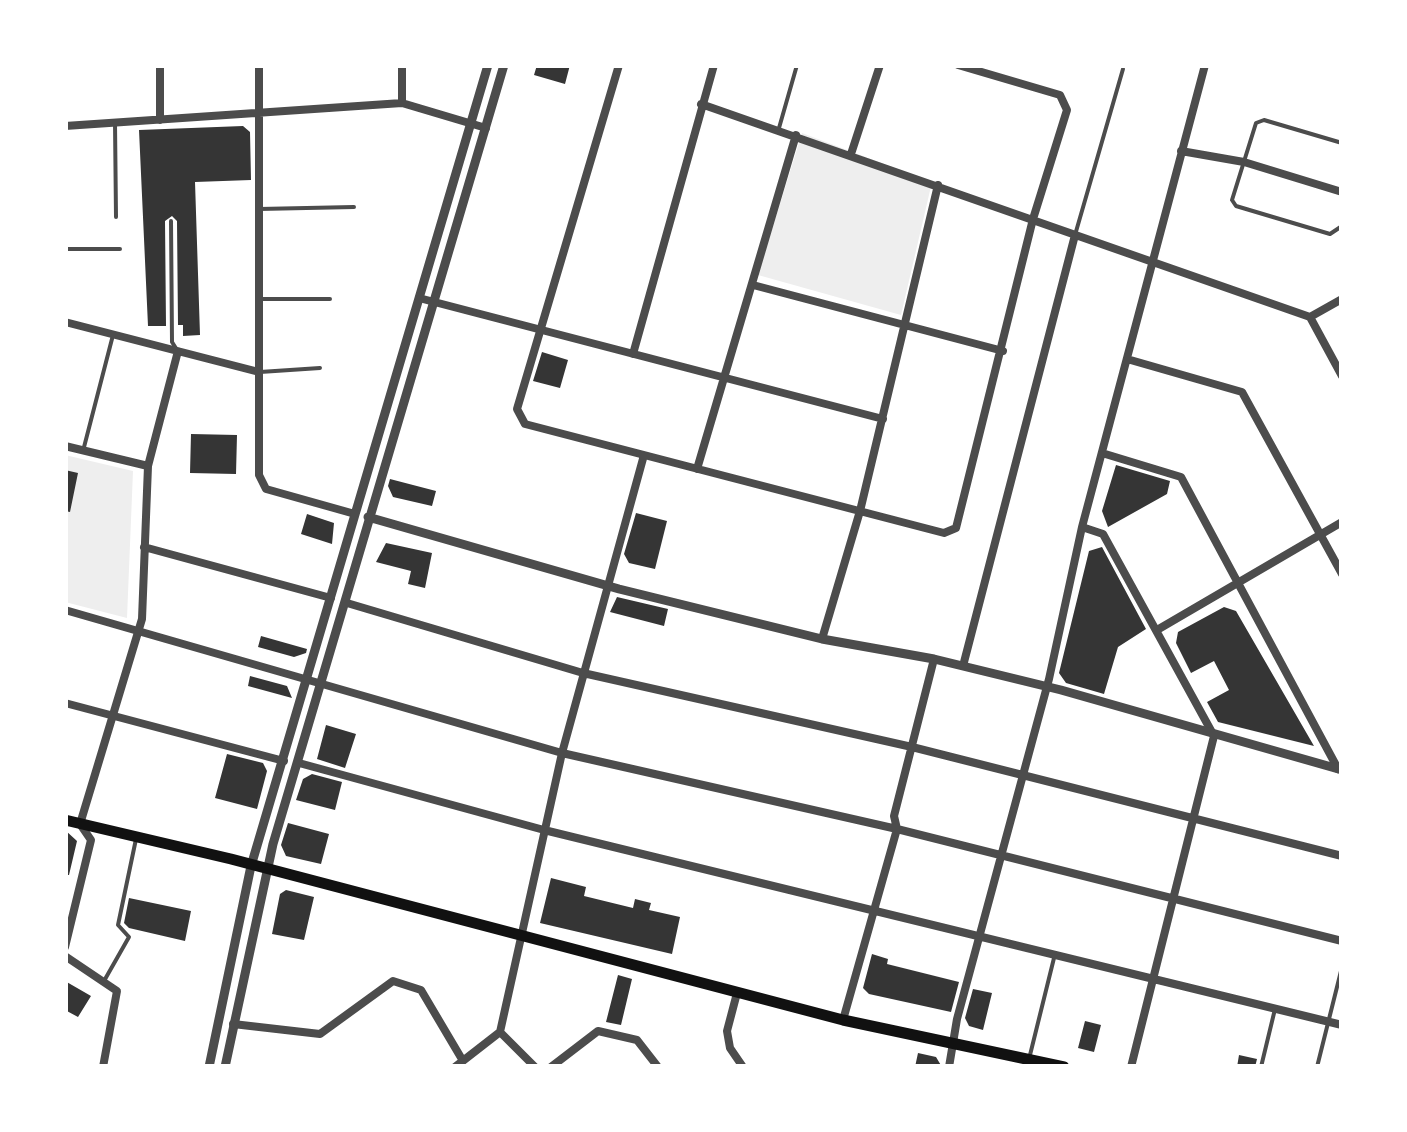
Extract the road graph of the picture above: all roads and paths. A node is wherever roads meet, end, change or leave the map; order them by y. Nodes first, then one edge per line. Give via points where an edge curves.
1 (160, 65) edge
2 (259, 65) edge
3 (402, 65) edge
4 (488, 65) edge
5 (504, 65) edge
6 (619, 65) edge
7 (714, 65) edge
8 (797, 65) edge
9 (880, 65) edge
10 (958, 65) edge
11 (1205, 65) edge
12 (1123, 69) dead end
13 (402, 103) junction
14 (700, 104) junction
15 (259, 113) junction
16 (160, 120) junction
17 (114, 123) junction
18 (471, 124) junction
19 (65, 126) edge
20 (486, 128) junction
21 (778, 130) junction
22 (796, 135) junction
23 (1342, 143) edge
24 (1181, 152) junction
25 (851, 154) junction
26 (1244, 162) junction
27 (938, 186) junction
28 (1342, 192) edge
29 (354, 207) dead end
30 (259, 208) junction
31 (116, 218) dead end
32 (1033, 219) junction
33 (172, 221) dead end
34 (1342, 226) edge
35 (1075, 235) junction
36 (120, 248) dead end
37 (65, 249) edge
38 (1152, 260) junction
39 (753, 286) junction
40 (419, 298) junction
41 (259, 299) junction
42 (1342, 299) edge
43 (330, 300) dead end
44 (435, 302) junction
45 (1310, 317) junction
46 (65, 322) edge
47 (906, 326) junction
48 (541, 330) junction
49 (113, 334) junction
50 (178, 351) junction
51 (1002, 351) junction
52 (633, 354) junction
53 (1127, 359) junction
54 (320, 368) dead end
55 (259, 372) junction
56 (1342, 376) edge
57 (725, 378) junction
58 (883, 419) junction
59 (65, 446) edge
60 (83, 451) junction
61 (1102, 453) junction
62 (644, 455) junction
63 (148, 466) junction
64 (698, 469) junction
65 (860, 511) junction
66 (355, 514) junction
67 (370, 518) junction
68 (1342, 522) edge
69 (1082, 527) junction
70 (1320, 535) junction
71 (144, 547) junction
72 (1342, 574) edge
73 (606, 584) junction
74 (1239, 584) junction
75 (331, 598) junction
76 (347, 604) junction
77 (65, 610) edge
78 (1158, 630) junction
79 (139, 631) junction
80 (822, 639) junction
81 (934, 659) junction
82 (963, 666) junction
83 (583, 673) junction
84 (308, 680) junction
85 (323, 684) junction
86 (1047, 687) junction
87 (65, 703) edge
88 (109, 716) junction
89 (1214, 736) junction
90 (912, 747) junction
91 (562, 753) junction
92 (284, 761) junction
93 (299, 762) junction
94 (1340, 770) edge
95 (1024, 776) junction
96 (1194, 819) junction
97 (65, 820) edge
98 (80, 824) junction
99 (896, 829) junction
100 (544, 830) junction
101 (136, 838) junction
102 (1003, 856) junction
103 (1342, 856) edge
104 (251, 866) junction
105 (266, 870) junction
106 (1175, 899) junction
107 (876, 908) junction
108 (521, 935) junction
109 (982, 935) junction
110 (1342, 941) edge
111 (65, 947) edge
112 (1055, 953) junction
113 (65, 956) edge
114 (1342, 966) edge
115 (1155, 978) junction
116 (104, 982) junction
117 (737, 993) junction
118 (1275, 1009) junction
119 (844, 1020) junction
120 (1328, 1022) junction
121 (233, 1024) junction
122 (1342, 1026) edge
123 (500, 1032) junction
124 (953, 1044) junction
125 (1029, 1058) junction
126 (459, 1064) edge
127 (103, 1067) edge
128 (209, 1067) edge
129 (225, 1067) edge
130 (535, 1067) edge
131 (550, 1067) edge
132 (658, 1067) edge
133 (744, 1067) edge
134 (949, 1067) edge
135 (1064, 1067) edge
136 (1131, 1067) edge
137 (1262, 1067) edge
138 (1317, 1067) edge

1 - 16 street
2 - 15 street
3 - 13 street
4 - 18 street
5 - 20 street
6 - 48 street
7 - 14 street
8 - 21 lane
9 - 25 street
10 - 32 street via 1060,96 1067,110
11 - 24 street
12 - 35 lane
13 - 15 street
13 - 18 street
14 - 21 street
14 - 52 street
15 - 16 street
15 - 30 street
16 - 17 street
17 - 19 street
17 - 31 lane
18 - 20 street
18 - 40 street
20 - 44 street
21 - 22 street
22 - 25 street
22 - 39 street
23 - 26 lane via 1264,120 1256,123
24 - 26 street
24 - 38 street
25 - 27 street
26 - 28 street
26 - 34 lane via 1232,200 1236,206 1330,234
27 - 32 street
27 - 47 street
29 - 30 lane
30 - 41 street
32 - 35 street
32 - 51 street
33 - 50 lane via 172,342
35 - 38 street
35 - 82 street
36 - 37 lane
38 - 45 street
38 - 53 street
39 - 47 street
39 - 57 street
40 - 44 street
40 - 66 street
41 - 43 lane
41 - 55 street
42 - 45 street
44 - 48 street
44 - 67 street
45 - 56 street
46 - 49 street
47 - 51 street
47 - 58 street
48 - 52 street
48 - 62 street via 518,409 526,424
49 - 50 street
49 - 60 lane
50 - 55 street
50 - 63 street
51 - 65 street via 956,528 944,533
52 - 57 street
53 - 61 street
53 - 70 street via 1242,392
54 - 55 lane
55 - 66 street via 259,475 266,489
57 - 58 street
57 - 64 street
58 - 65 street
59 - 60 street
60 - 63 street
61 - 69 street
61 - 74 street via 1181,478
62 - 64 street
62 - 73 street
63 - 71 street
64 - 65 street
65 - 80 street
66 - 67 street
66 - 75 street
67 - 73 street
67 - 76 street
68 - 70 street
69 - 78 street via 1103,534
69 - 86 street
70 - 72 street
70 - 74 street
71 - 75 street
71 - 79 street
73 - 80 street
73 - 83 street
74 - 78 street
74 - 94 street
75 - 84 street
76 - 83 street
76 - 85 street
77 - 79 street
78 - 89 street
79 - 84 street
79 - 88 street
80 - 81 street
81 - 82 street
81 - 90 street
82 - 86 street
83 - 90 street
83 - 91 street
84 - 85 street
84 - 92 street
85 - 91 street
85 - 93 street
86 - 89 street
86 - 95 street
87 - 88 street
88 - 92 street
88 - 98 street
89 - 94 street
89 - 96 street
90 - 95 street
90 - 99 street
91 - 99 street
91 - 100 street
92 - 104 street
93 - 100 street
93 - 105 street
95 - 96 street
95 - 102 street
96 - 103 street
96 - 106 street
97 - 98 main road
98 - 101 main road
98 - 111 street via 90,840
99 - 102 street
99 - 107 street
100 - 107 street
100 - 108 street
101 - 104 main road
101 - 116 lane via 118,925 129,937
102 - 106 street
102 - 109 street
104 - 105 main road
104 - 128 street
105 - 108 main road
105 - 121 street
106 - 110 street
106 - 115 street
107 - 109 street
107 - 119 street
108 - 117 main road
108 - 123 street
109 - 112 street
109 - 124 street
112 - 115 street
112 - 125 lane
113 - 116 street
114 - 120 lane
115 - 118 street
115 - 136 street
116 - 127 street via 117,991
117 - 119 main road
117 - 133 street via 727,1031
118 - 120 street
118 - 137 lane
119 - 124 main road
120 - 122 street
120 - 138 lane
121 - 126 street via 320,1034 393,981 420,990
121 - 129 street
123 - 126 street
123 - 130 street
124 - 125 main road
124 - 134 street
125 - 135 main road
131 - 132 street via 598,1031 638,1040

